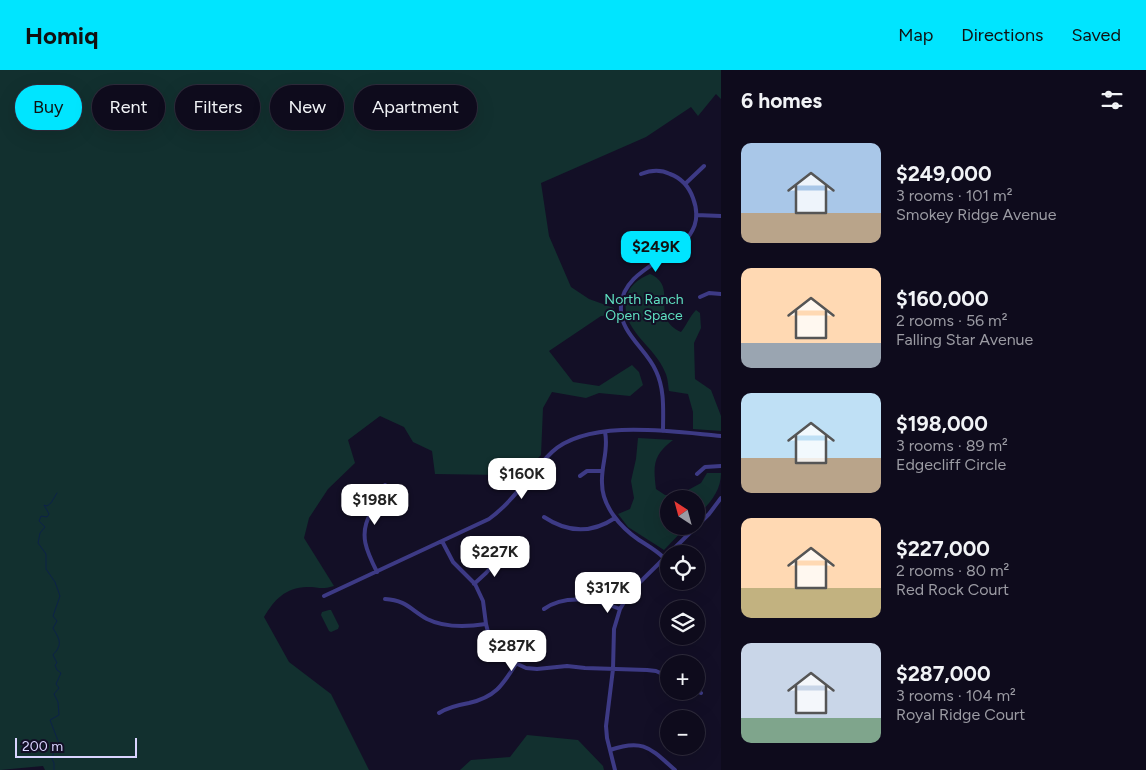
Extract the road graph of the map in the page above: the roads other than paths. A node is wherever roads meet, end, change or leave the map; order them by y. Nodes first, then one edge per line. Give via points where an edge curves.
1 (704, 166) dead end
2 (641, 174) dead end
3 (685, 184) junction
4 (696, 216) junction
5 (721, 216) edge
6 (721, 294) edge
7 (700, 297) dead end
8 (605, 432) junction
9 (663, 432) junction
10 (721, 436) edge
11 (721, 466) edge
12 (602, 471) junction
13 (697, 474) dead end
14 (580, 476) dead end
15 (385, 485) dead end
16 (721, 498) edge
17 (717, 505) junction
18 (721, 508) edge
19 (544, 517) dead end
20 (615, 518) junction
21 (442, 541) junction
22 (677, 545) edge
23 (660, 555) edge
24 (500, 557) dead end
25 (660, 562) edge
26 (377, 572) junction
27 (588, 583) dead end
28 (474, 584) junction
29 (324, 596) dead end
30 (385, 599) dead end
31 (588, 600) junction
32 (544, 609) dead end
33 (620, 609) junction
34 (486, 624) junction
35 (516, 664) junction
36 (613, 669) junction
37 (660, 673) edge
38 (439, 713) dead end
39 (610, 750) junction
40 (616, 770) edge
41 (675, 770) edge

1 - 3 street
2 - 3 street via 663,171
3 - 4 street via 694,200
4 - 5 street
4 - 9 street via 685,241 634,277 621,301 625,327 650,360 659,379 663,396
6 - 7 street via 709,293
8 - 9 street
8 - 12 street via 607,451
8 - 21 street via 581,436 560,446 495,514
9 - 10 street
11 - 13 street via 705,467
12 - 14 street via 587,471
12 - 20 street via 602,493
15 - 26 street via 364,531 366,549
16 - 17 street
17 - 18 street
17 - 22 street
19 - 20 street via 563,528 580,530 599,527
20 - 23 street
21 - 26 street
21 - 28 street via 454,562
24 - 28 street
25 - 33 street via 631,591
26 - 29 street
27 - 31 street
28 - 34 street via 483,601
30 - 34 street via 404,603 440,624
31 - 32 street via 558,601
31 - 33 street
33 - 36 street via 614,629
34 - 35 street via 496,647
35 - 36 street via 537,669 567,666
35 - 38 street via 490,696
36 - 37 street
36 - 39 street via 606,726
39 - 40 street
39 - 41 street via 626,745 642,746 656,752

